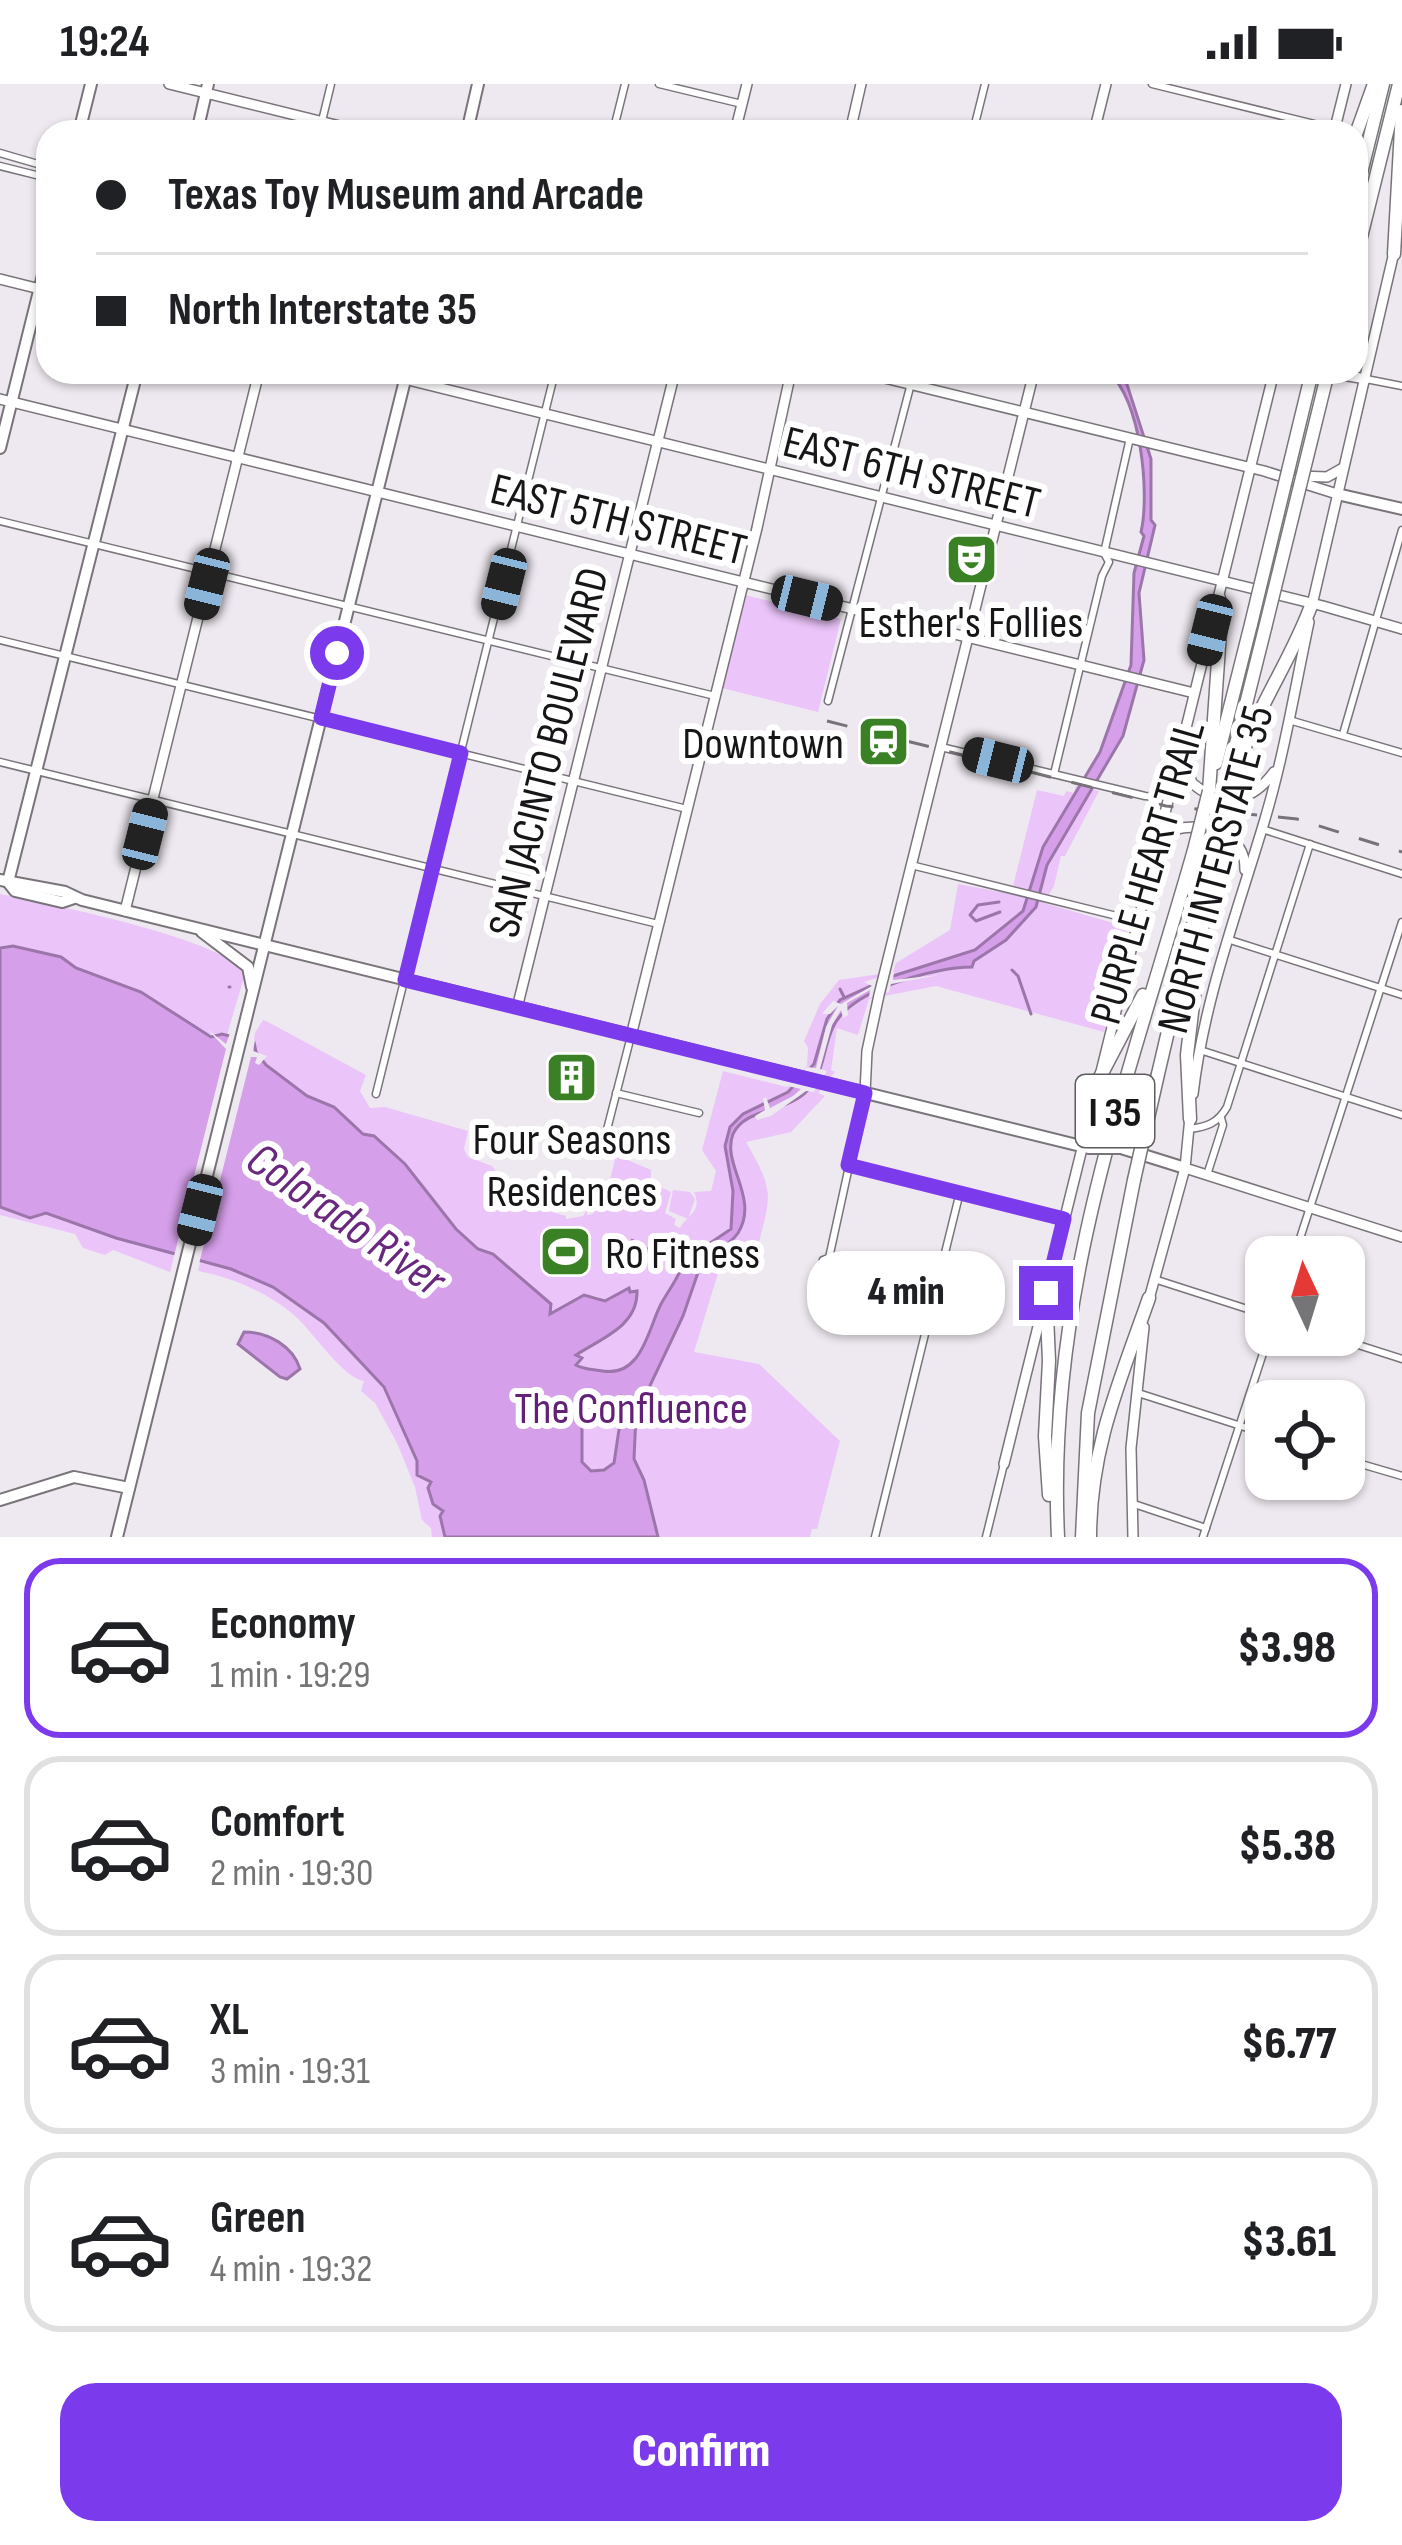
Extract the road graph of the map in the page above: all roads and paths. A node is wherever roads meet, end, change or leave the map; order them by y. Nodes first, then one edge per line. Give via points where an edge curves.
1 (91, 84) edge
2 (169, 84) edge
3 (331, 84) edge
4 (478, 84) edge
5 (625, 84) edge
6 (659, 84) edge
7 (747, 84) edge
8 (862, 84) edge
9 (985, 84) edge
10 (1106, 84) edge
11 (1346, 84) edge
12 (1378, 84) edge
13 (1399, 84) edge
14 (1155, 85) edge
15 (207, 89) edge
16 (742, 104) junction
17 (1402, 111) edge
18 (82, 120) edge
19 (199, 120) edge
20 (300, 120) edge
21 (323, 120) edge
22 (470, 120) edge
23 (617, 120) edge
24 (738, 120) edge
25 (856, 120) edge
26 (976, 120) edge
27 (1097, 120) edge
28 (1295, 120) edge
29 (1337, 120) edge
30 (1362, 120) edge
31 (1368, 134) edge
32 (0, 153) edge
33 (36, 163) edge
34 (0, 166) edge
35 (36, 175) edge
36 (1368, 209) edge
37 (1402, 223) edge
38 (1394, 254) junction
39 (0, 279) edge
40 (36, 288) edge
41 (36, 313) edge
42 (1372, 351) junction
43 (1368, 354) edge
44 (1368, 370) edge
45 (1368, 379) edge
46 (134, 384) edge
47 (256, 384) edge
48 (404, 384) edge
49 (438, 384) edge
50 (552, 384) edge
51 (672, 384) edge
52 (788, 384) edge
53 (906, 384) edge
54 (1031, 384) edge
55 (1271, 384) edge
56 (1309, 384) edge
57 (1323, 384) edge
58 (1365, 384) edge
59 (910, 385) junction
60 (1402, 386) edge
61 (6, 401) edge
62 (1024, 412) junction
63 (546, 414) junction
64 (122, 430) junction
65 (658, 441) junction
66 (1125, 441) junction
67 (0, 448) edge
68 (238, 458) junction
69 (1250, 468) junction
70 (1343, 468) junction
71 (769, 469) junction
72 (1264, 471) junction
73 (377, 492) junction
74 (1337, 494) junction
75 (882, 497) junction
76 (1402, 509) edge
77 (0, 521) edge
78 (995, 526) junction
79 (518, 527) junction
80 (1402, 530) edge
81 (94, 543) junction
82 (1104, 553) junction
83 (630, 554) junction
84 (210, 571) junction
85 (743, 582) junction
86 (1222, 582) junction
87 (1219, 598) junction
88 (1312, 603) junction
89 (349, 605) junction
90 (854, 610) junction
91 (1377, 621) junction
92 (1258, 626) junction
93 (1402, 629) edge
94 (968, 638) junction
95 (0, 640) edge
96 (490, 640) junction
97 (66, 656) junction
98 (1080, 665) junction
99 (602, 668) junction
100 (182, 684) junction
101 (1194, 693) junction
102 (715, 696) junction
103 (828, 701) dead end
104 (321, 718) junction
105 (1289, 720) junction
106 (1342, 734) junction
107 (1183, 737) junction
108 (940, 747) junction
109 (461, 753) junction
110 (1402, 753) edge
111 (1237, 757) junction
112 (1213, 761) junction
113 (0, 762) edge
114 (1279, 766) junction
115 (37, 771) junction
116 (1054, 774) junction
117 (573, 781) junction
118 (1170, 791) junction
119 (153, 800) junction
120 (687, 809) junction
121 (1262, 829) junction
122 (292, 834) junction
123 (1310, 844) junction
124 (1211, 852) junction
125 (1154, 854) junction
126 (911, 866) junction
127 (433, 868) junction
128 (1402, 874) edge
129 (1245, 876) junction
130 (3, 883) edge
131 (545, 896) junction
132 (125, 911) junction
133 (1137, 921) junction
134 (1402, 922) edge
135 (658, 924) junction
136 (199, 929) junction
137 (1227, 939) junction
138 (264, 946) junction
139 (1165, 952) junction
140 (1275, 954) junction
141 (405, 980) junction
142 (1381, 988) junction
143 (1402, 995) edge
144 (252, 996) junction
145 (517, 1008) junction
146 (631, 1036) junction
147 (1199, 1050) junction
148 (1242, 1064) junction
149 (1099, 1078) junction
150 (616, 1093) junction
151 (865, 1093) junction
152 (376, 1094) dead end
153 (1346, 1097) junction
154 (699, 1113) dead end
155 (1402, 1115) edge
156 (1221, 1118) junction
157 (1190, 1124) junction
158 (1086, 1148) junction
159 (602, 1149) dead end
160 (848, 1165) junction
161 (1185, 1168) junction
162 (1207, 1174) junction
163 (960, 1192) junction
164 (1310, 1208) junction
165 (1064, 1219) junction
166 (1301, 1236) edge
167 (1402, 1237) edge
168 (1154, 1280) junction
169 (935, 1289) junction
170 (1046, 1293) junction
171 (1149, 1298) junction
172 (1245, 1309) edge
173 (1365, 1347) edge
174 (1262, 1356) edge
175 (1402, 1359) edge
176 (1134, 1392) junction
177 (1240, 1425) junction
178 (1245, 1427) edge
179 (1004, 1464) joint
180 (1365, 1465) edge
181 (1402, 1476) edge
182 (129, 1488) junction
183 (0, 1500) edge
184 (1130, 1503) junction
185 (1205, 1532) edge
186 (117, 1537) edge
187 (875, 1537) edge
188 (986, 1537) edge
189 (1056, 1537) edge
190 (1086, 1537) edge
191 (1133, 1537) edge

1 - 18 main road
2 - 15 main road
3 - 21 street
4 - 22 main road
5 - 23 street
6 - 16 street
7 - 16 main road
8 - 25 main road
9 - 26 street
10 - 27 main road
11 - 29 main road
12 - 30 highway
12 - 31 highway
13 - 36 highway
14 - 28 street
15 - 19 main road
15 - 20 main road
16 - 24 main road
17 - 38 highway
32 - 33 street
34 - 35 street
37 - 38 main road, NORTH INTERSTATE 35
38 - 42 main road, NORTH INTERSTATE 35
39 - 40 main road
41 - 61 main road
42 - 43 main road
42 - 44 main road, NORTH INTERSTATE 35
45 - 60 street
46 - 64 main road
47 - 68 main road
48 - 73 main road
49 - 63 main road, EAST 6TH STREET
50 - 63 street
51 - 65 main road, SAN JACINTO BOULEVARD
52 - 71 main road
53 - 59 main road
54 - 62 main road
55 - 69 main road, NORTH INTERSTATE 35
56 - 92 highway, PURPLE HEART TRAIL, bridge
57 - 92 highway, PURPLE HEART TRAIL, bridge
58 - 70 main road, NORTH INTERSTATE 35
59 - 62 main road
59 - 75 street
61 - 64 main road, EAST 5TH STREET
61 - 67 main road
62 - 66 main road
62 - 78 main road
63 - 65 main road, EAST 6TH STREET
63 - 79 street
64 - 68 main road, EAST 5TH STREET
64 - 81 main road
65 - 71 main road, EAST 6TH STREET
65 - 83 main road, SAN JACINTO BOULEVARD
66 - 69 main road
66 - 82 street
68 - 73 main road, EAST 5TH STREET
68 - 84 main road
69 - 72 main road
69 - 86 main road, NORTH INTERSTATE 35
70 - 72 main road via 1314,478
70 - 74 main road, NORTH INTERSTATE 35
71 - 75 main road, EAST 6TH STREET
71 - 85 main road
72 - 74 main road
73 - 79 main road, EAST 5TH STREET
73 - 89 main road
74 - 76 main road
74 - 88 main road, NORTH INTERSTATE 35
75 - 78 main road, EAST 6TH STREET
75 - 90 street
77 - 81 street
78 - 82 main road, EAST 6TH STREET
78 - 94 main road
79 - 83 main road, EAST 5TH STREET
79 - 96 street
80 - 91 street
81 - 84 street
81 - 97 main road
82 - 86 main road, EAST 6TH STREET
82 - 98 street
83 - 85 main road, EAST 5TH STREET
83 - 99 main road, SAN JACINTO BOULEVARD
84 - 89 street
84 - 100 main road
85 - 90 main road, EAST 5TH STREET
85 - 102 main road
86 - 87 main road, NORTH INTERSTATE 35
86 - 88 main road, EAST 6TH STREET
87 - 101 main road, NORTH INTERSTATE 35
87 - 112 highway
88 - 91 main road, EAST 6TH STREET
88 - 105 main road, NORTH INTERSTATE 35
88 - 111 highway
89 - 96 street
89 - 104 main road
90 - 94 main road, EAST 5TH STREET
90 - 103 street
91 - 93 main road, EAST 6TH STREET
91 - 106 street
92 - 111 highway, PURPLE HEART TRAIL
92 - 112 highway, PURPLE HEART TRAIL
94 - 98 main road, EAST 5TH STREET
94 - 108 main road
95 - 97 street
96 - 99 street
96 - 109 street
97 - 100 street
97 - 115 main road
98 - 101 main road, EAST 5TH STREET
98 - 116 street
99 - 102 street
99 - 117 main road, SAN JACINTO BOULEVARD
100 - 104 street
100 - 119 main road
101 - 107 main road, NORTH INTERSTATE 35
102 - 120 main road
104 - 109 street
104 - 122 main road
105 - 106 street
105 - 114 main road, NORTH INTERSTATE 35
106 - 110 street
107 - 114 main road via 1186,772 1208,794 1248,797
107 - 118 main road, NORTH INTERSTATE 35
108 - 116 street
108 - 126 main road
109 - 117 street
109 - 127 street
111 - 124 highway, PURPLE HEART TRAIL / I 35, bridge
112 - 139 highway, PURPLE HEART TRAIL / I 35, bridge
113 - 115 street
114 - 121 main road, NORTH INTERSTATE 35
115 - 119 street
115 - 130 main road
116 - 118 street via 1158,797
117 - 120 street
117 - 131 main road, SAN JACINTO BOULEVARD
118 - 125 main road, NORTH INTERSTATE 35
119 - 122 street
119 - 132 main road
120 - 135 main road
121 - 123 street
121 - 129 main road, NORTH INTERSTATE 35
122 - 127 street
122 - 138 main road
123 - 128 street
123 - 140 street
124 - 157 highway via 1187,1055
124 - 190 highway, PURPLE HEART TRAIL / I 35, bridge via 1094,1370
125 - 129 main road via 1173,830 1207,827 1236,842
125 - 133 main road, NORTH INTERSTATE 35
126 - 133 street
126 - 151 main road via 867,1051
127 - 131 street
127 - 141 street
129 - 137 main road, NORTH INTERSTATE 35
130 - 132 main road
131 - 135 street
131 - 145 main road, SAN JACINTO BOULEVARD
132 - 136 main road
133 - 149 main road, NORTH INTERSTATE 35
134 - 142 street
135 - 146 main road
136 - 138 main road
136 - 144 main road via 248,967
137 - 140 street
137 - 147 main road, NORTH INTERSTATE 35
138 - 141 main road
138 - 144 main road
139 - 149 highway
139 - 189 highway, PURPLE HEART TRAIL / I 35 via 1120,1090 1076,1273 1056,1424
140 - 142 street
140 - 148 street
141 - 145 main road
141 - 152 street
142 - 143 street
142 - 153 street
144 - 182 main road
145 - 146 main road
146 - 150 street
146 - 151 main road
147 - 148 street
147 - 157 main road, NORTH INTERSTATE 35
148 - 153 street
148 - 156 street
149 - 158 main road, NORTH INTERSTATE 35
150 - 154 street
150 - 159 street
151 - 158 main road
151 - 160 street
153 - 155 street
153 - 164 street
156 - 157 street
156 - 162 street
157 - 161 main road, NORTH INTERSTATE 35
158 - 161 main road, bridge via 1121,1148
158 - 165 main road, NORTH INTERSTATE 35
160 - 163 street
160 - 169 street via 830,1260
161 - 162 main road
161 - 168 main road, NORTH INTERSTATE 35
162 - 164 main road
163 - 165 street
163 - 169 street
164 - 166 street
164 - 167 main road
165 - 170 main road, NORTH INTERSTATE 35
168 - 171 main road, NORTH INTERSTATE 35
168 - 172 street
169 - 187 street
170 - 179 main road, NORTH INTERSTATE 35
170 - 189 highway via 1046,1457
171 - 176 main road, NORTH INTERSTATE 35
171 - 190 highway via 1103,1430
173 - 175 street
174 - 177 street
176 - 177 street
176 - 184 main road, NORTH INTERSTATE 35
177 - 178 street
177 - 185 street
179 - 188 street
180 - 181 street
182 - 183 main road via 74,1477
182 - 186 main road
184 - 185 street
184 - 191 main road, NORTH INTERSTATE 35

